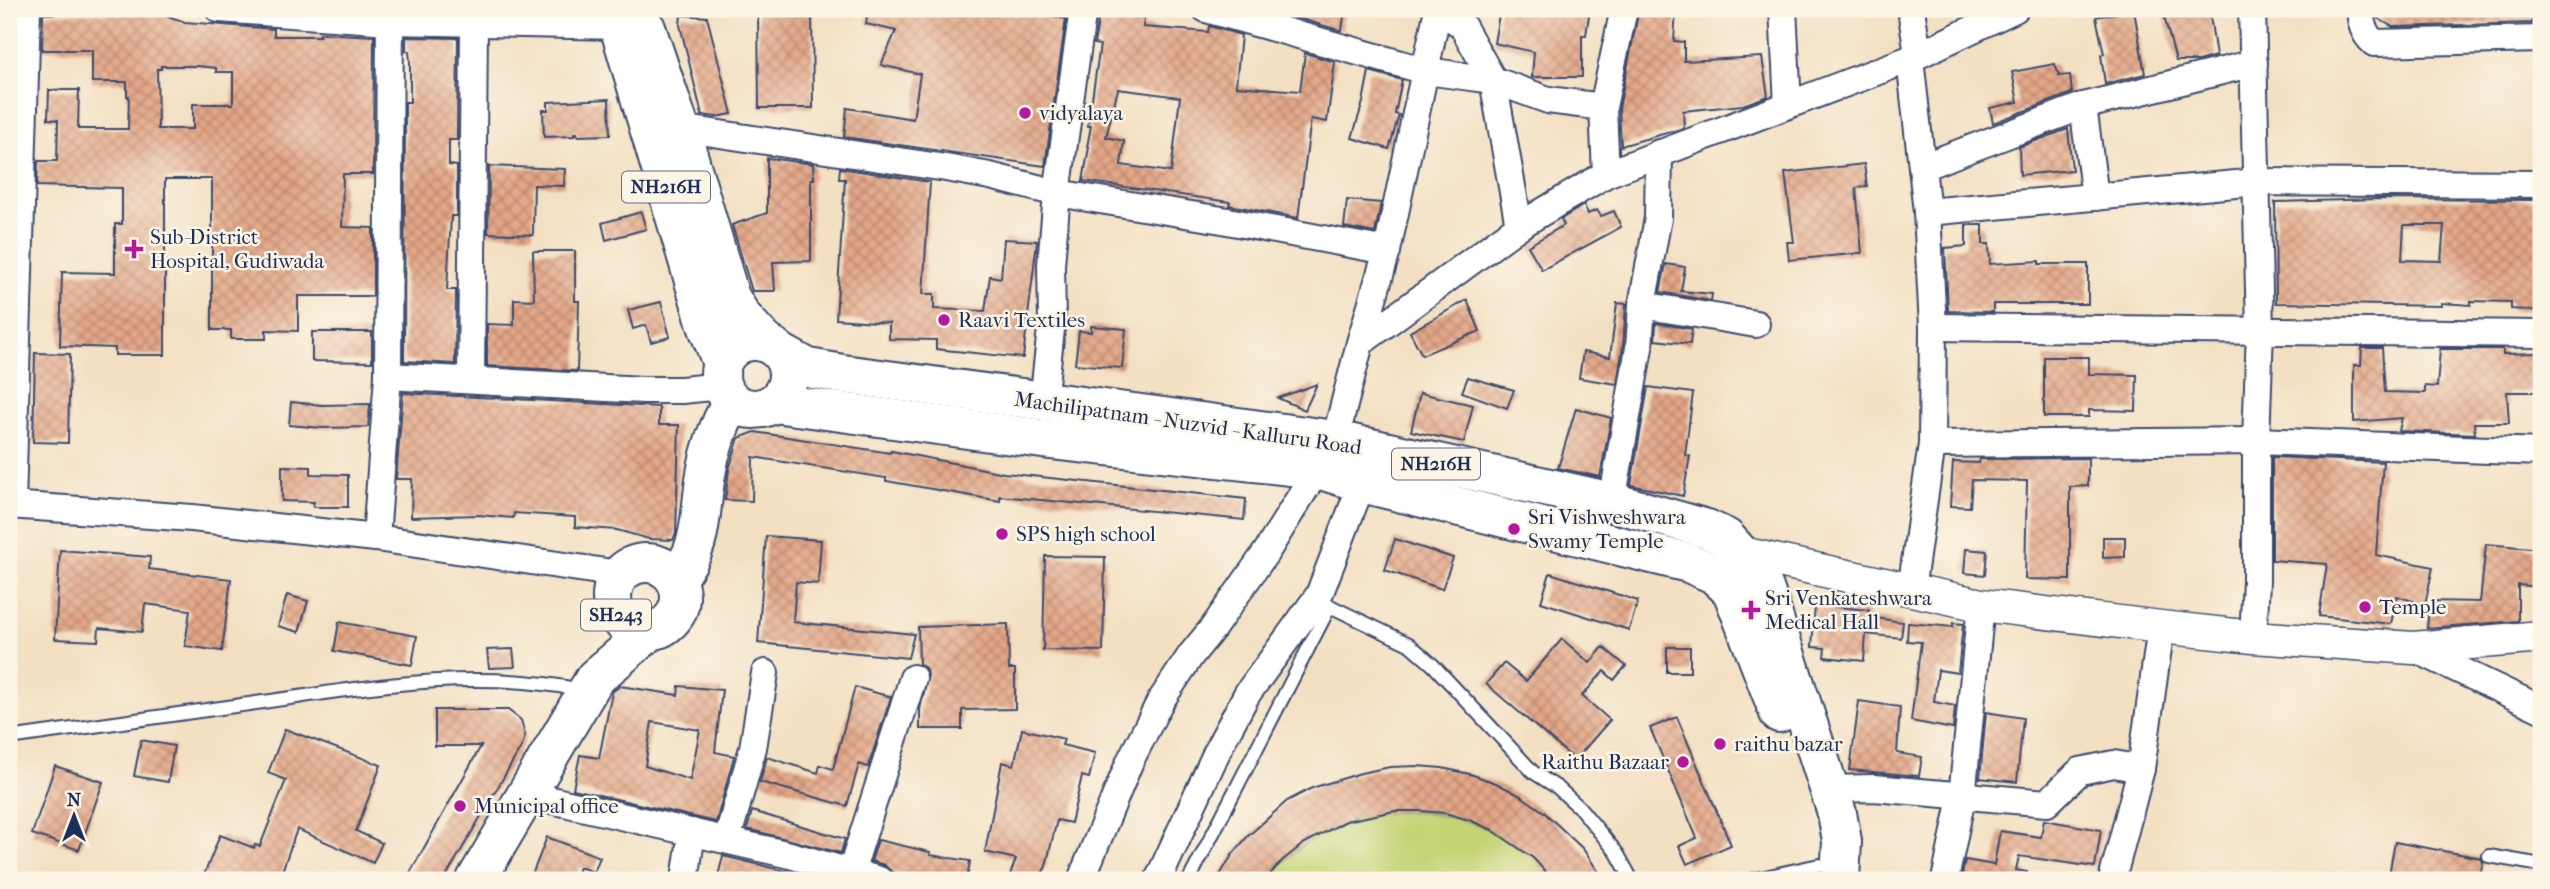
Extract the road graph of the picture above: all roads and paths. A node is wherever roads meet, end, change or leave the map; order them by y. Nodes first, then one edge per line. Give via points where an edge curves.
1 (27, 9) edge
2 (219, 9) edge
3 (1083, 9) edge
4 (1206, 9) edge
5 (1438, 9) edge
6 (1624, 9) edge
7 (1783, 9) edge
8 (1911, 9) edge
9 (2015, 9) edge
10 (2360, 9) edge
11 (2259, 12) edge
12 (625, 14) edge
13 (390, 15) edge
14 (1464, 17) edge
15 (474, 24) junction
16 (2541, 39) edge
17 (1914, 57) junction
18 (2254, 62) junction
19 (1426, 71) junction
20 (1493, 80) junction
21 (1788, 105) junction
22 (2083, 106) junction
23 (1603, 107) junction
24 (680, 128) junction
25 (1659, 153) junction
26 (1922, 167) junction
27 (1606, 174) junction
28 (2258, 182) junction
29 (2541, 184) edge
30 (1057, 194) junction
31 (2095, 197) junction
32 (1927, 212) junction
33 (1519, 226) junction
34 (1387, 251) junction
35 (1642, 305) junction
36 (1756, 324) dead end
37 (1933, 327) junction
38 (2260, 330) junction
39 (2541, 334) edge
40 (1360, 343) junction
41 (774, 348) junction
42 (388, 376) junction
43 (471, 380) junction
44 (725, 384) junction
45 (1043, 402) junction
46 (774, 404) junction
47 (2256, 441) junction
48 (1932, 444) junction
49 (2541, 452) edge
50 (1326, 454) junction
51 (1362, 483) junction
52 (1612, 502) junction
53 (10, 505) edge
54 (376, 538) junction
55 (1742, 553) junction
56 (676, 578) junction
57 (615, 584) junction
58 (1911, 590) junction
59 (1981, 604) junction
60 (2161, 627) junction
61 (650, 631) junction
62 (2253, 637) junction
63 (2541, 637) edge
64 (2413, 648) junction
65 (765, 673) dead end
66 (913, 677) dead end
67 (590, 684) junction
68 (2541, 709) edge
69 (9, 738) edge
70 (2141, 769) junction
71 (1829, 789) junction
72 (525, 794) junction
73 (1962, 797) junction
74 (692, 832) junction
75 (727, 840) junction
76 (2489, 856) dead end
77 (2541, 866) edge
78 (851, 872) junction
79 (1825, 875) edge
80 (487, 877) edge
81 (685, 880) edge
82 (878, 880) edge
83 (1081, 880) edge
84 (1158, 880) edge
85 (1189, 880) edge
86 (1632, 880) edge
87 (1751, 880) edge
88 (1945, 880) edge
89 (2112, 880) edge

1 - 53 street
2 - 13 street
3 - 30 street
4 - 19 street
5 - 14 street
5 - 19 street
6 - 23 street
7 - 21 street
8 - 17 street
9 - 17 street
10 - 16 street via 2361,25 2374,43
11 - 18 street
12 - 15 street
12 - 24 main road, Machilipatnam - Nuzvid - Kalluru Road / NH216H
12 - 44 main road, NH216H
13 - 15 street
13 - 42 street
14 - 20 street
15 - 43 street
17 - 21 street
17 - 26 street
18 - 22 street
18 - 28 street
19 - 20 street
19 - 34 street
20 - 23 street via 1548,100
20 - 33 street
21 - 25 street
22 - 26 street
22 - 31 street
23 - 27 street
24 - 30 street via 946,168
24 - 41 main road, Machilipatnam - Nuzvid - Kalluru Road / NH216H via 730,297 742,317
25 - 27 street
25 - 35 street via 1658,218
26 - 32 street
27 - 33 street
28 - 29 street
28 - 31 street
28 - 38 street
30 - 34 street
30 - 45 street
31 - 32 street
32 - 37 street
33 - 40 street
34 - 40 street
35 - 36 street
35 - 52 street via 1639,348
37 - 38 street
37 - 48 street
38 - 39 street
38 - 47 street
40 - 50 street
41 - 44 main road via 756,341 735,346
41 - 45 main road, Machilipatnam - Nuzvid - Kalluru Road / NH216H via 808,368
41 - 46 main road via 786,363 787,385
42 - 43 street
42 - 54 street
43 - 44 street via 643,390
44 - 46 main road, NH216H via 742,407 753,410
44 - 56 main road via 722,419 706,472 698,541
45 - 50 main road, Machilipatnam - Nuzvid - Kalluru Road / NH216H
46 - 50 main road, Machilipatnam - Nuzvid - Kalluru Road / NH216H via 1043,439
47 - 48 street
47 - 49 street
47 - 62 street
48 - 58 street
50 - 51 main road, Machilipatnam - Nuzvid - Kalluru Road / NH216H
50 - 52 main road, Machilipatnam - Nuzvid - Kalluru Road / NH216H
50 - 83 street via 1245,584 1160,702
51 - 79 main road, Machilipatnam - Nuzvid - Kalluru Road / NH216H via 1689,563 1714,574 1732,591 1796,755
51 - 84 street via 1318,595 1247,694
52 - 55 main road, Machilipatnam - Nuzvid - Kalluru Road / NH216H via 1707,529
53 - 54 street
54 - 57 street
55 - 58 street
55 - 71 main road, Machilipatnam - Nuzvid - Kalluru Road / NH216H via 1764,588
56 - 57 main road, SH243 via 659,565 638,563
56 - 61 main road, SH243 via 681,595 678,612 667,625
57 - 61 main road, SH243 via 616,616 633,629
57 - 67 main road, SH243
58 - 59 street
59 - 60 street
59 - 73 street
60 - 62 street
60 - 70 street
61 - 67 main road, SH243
62 - 64 street
63 - 64 street
64 - 68 street
65 - 75 street via 753,748
66 - 78 street
67 - 69 lane via 481,680 373,686
67 - 72 main road, SH243
70 - 73 street via 2114,764 2080,771 2047,803
70 - 89 street
71 - 73 street via 1874,788
71 - 79 main road, Machilipatnam - Nuzvid - Kalluru Road / NH216H via 1842,841
72 - 74 street
72 - 80 main road, SH243
73 - 88 street
74 - 75 street
74 - 81 street
75 - 78 street
76 - 77 lane
78 - 82 street
79 - 87 lane
85 - 86 lane via 1330,606 1409,644 1433,665 1533,772 1558,788 1593,822

